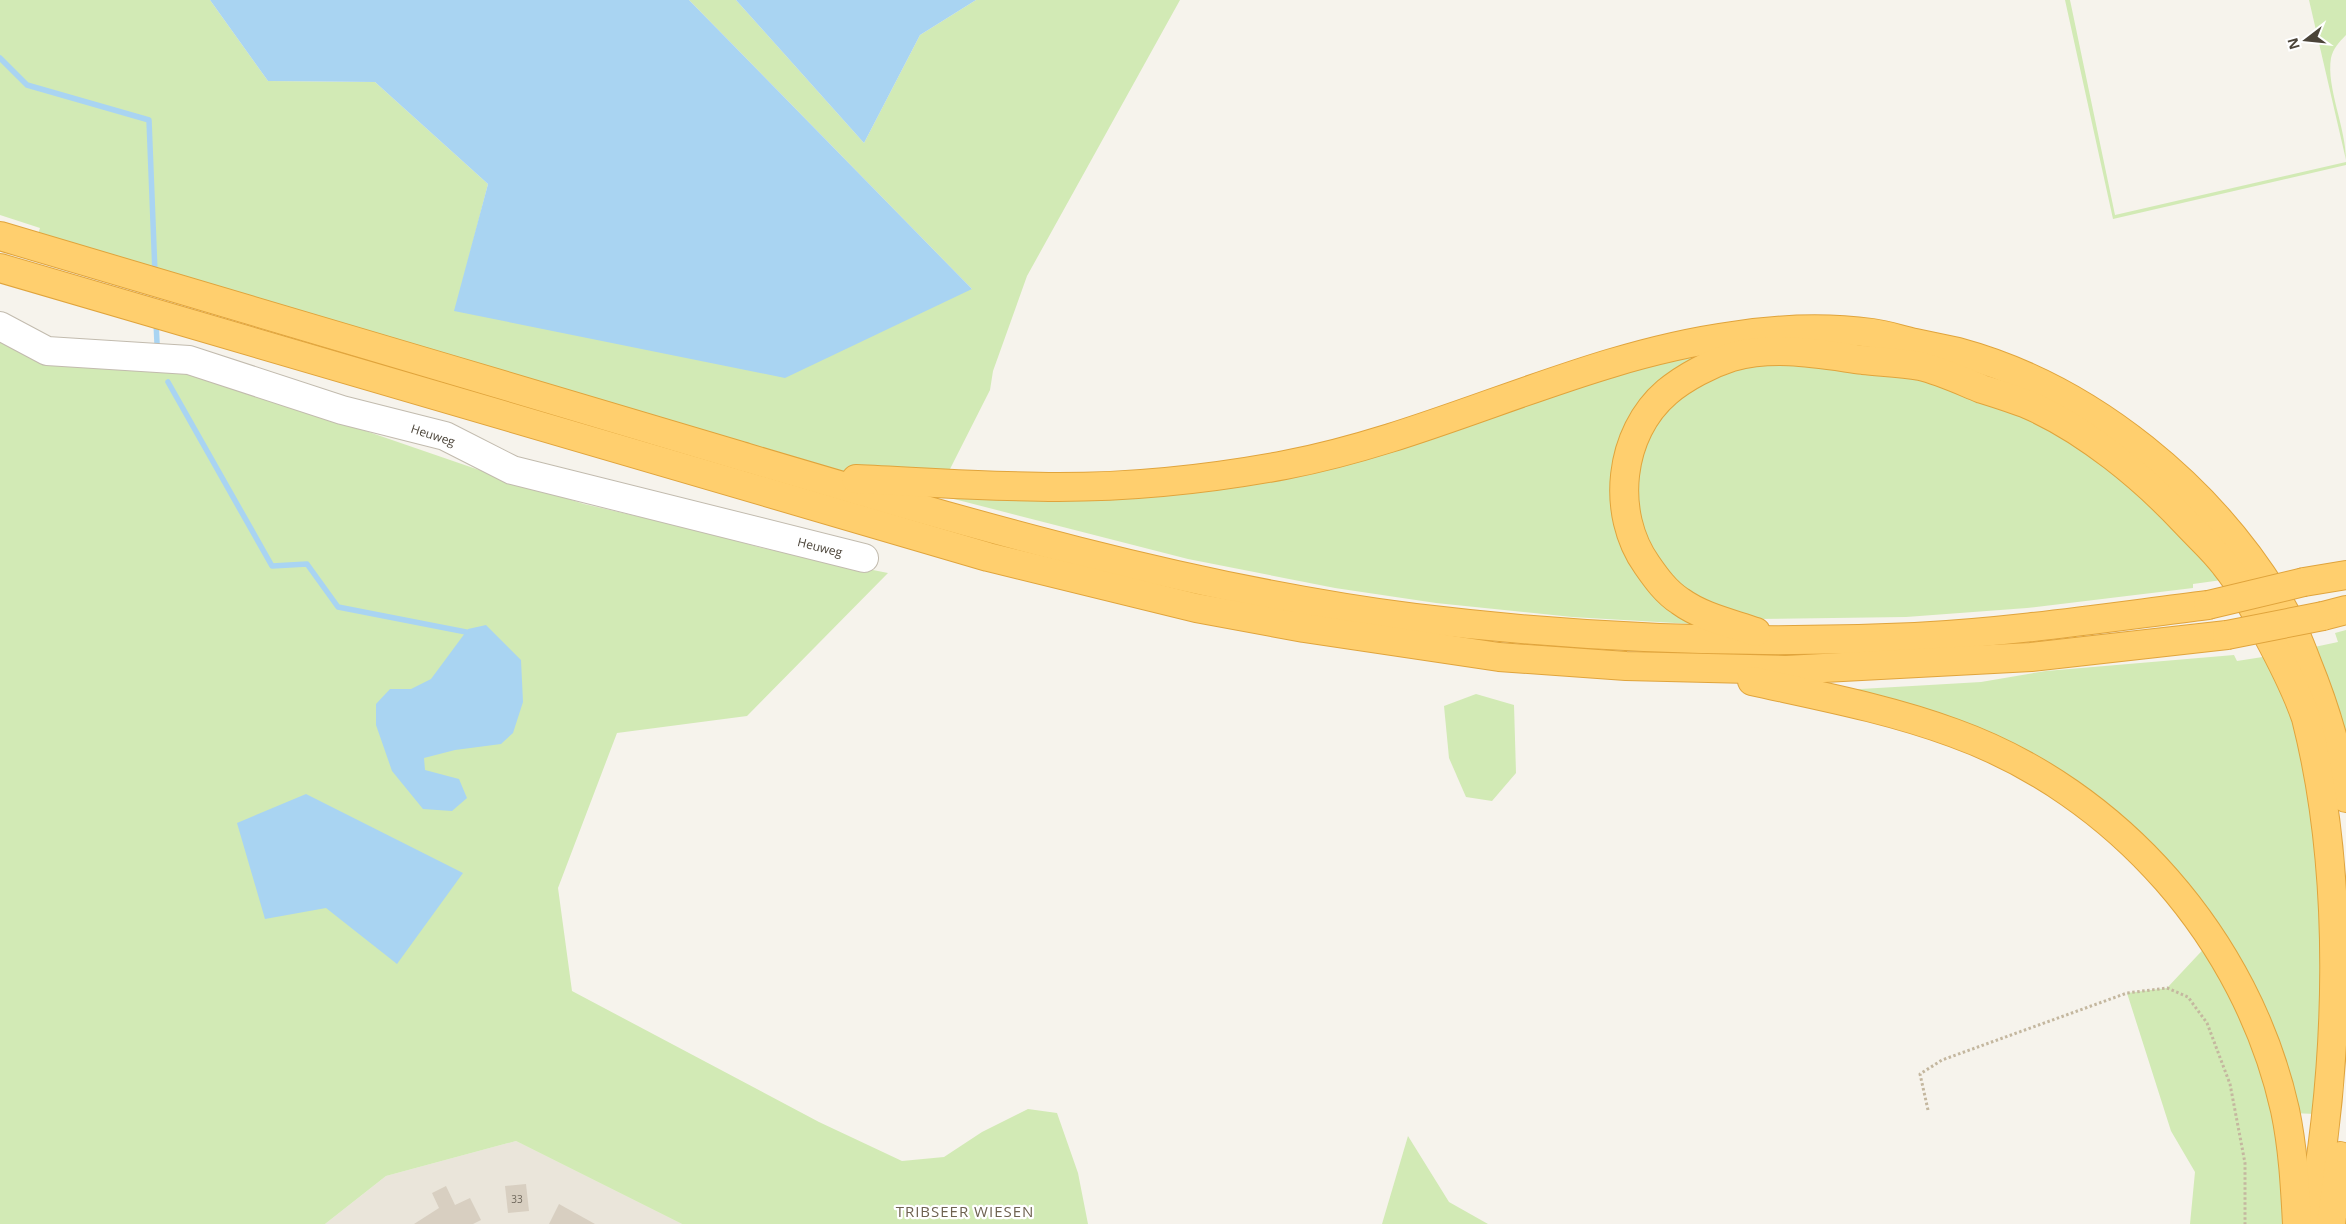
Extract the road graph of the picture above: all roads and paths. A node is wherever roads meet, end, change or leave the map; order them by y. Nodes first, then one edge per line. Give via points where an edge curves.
1 (0, 236) edge
2 (0, 268) edge
3 (0, 326) edge
4 (811, 477) junction
5 (864, 558) dead end
6 (2346, 574) edge
7 (2335, 613) edge
8 (1781, 640) junction
9 (1690, 668) junction
10 (2346, 798) edge
11 (2346, 1101) edge
12 (1928, 1110) dead end
13 (2246, 1224) edge
14 (2298, 1224) edge
15 (2310, 1224) edge
16 (2331, 1224) edge

1 - 4 highway
2 - 9 highway via 988,557 1196,608 1304,628 1499,657
3 - 5 street, Heuweg via 48,351 189,360 342,410 445,436 512,470
4 - 8 highway via 1095,555 1325,603 1500,627 1627,636
4 - 10 highway via 1056,487 1200,479 1289,464 1368,445 1576,374 1668,347 1769,332 1873,333 1961,353 2015,372 2065,396 2131,439 2191,490 2247,554 2283,609 2327,713 2341,764
6 - 8 highway, bridge via 2208,605 2024,628 1915,637
7 - 9 highway, bridge via 2227,635 2031,657 1786,670
8 - 15 highway via 1703,614 1678,600 1647,565 1629,530 1624,500 1626,467 1633,441 1648,414 1666,393 1695,373 1735,357 1783,350 1922,367 2032,406 2087,438 2159,494 2226,566 2262,623 2306,718 2332,840 2338,965 2335,1034 2320,1172
9 - 14 highway via 1871,707 1955,733 2022,764 2061,788 2134,844 2170,884 2212,940 2234,975 2256,1022 2285,1110 2294,1165
11 - 16 highway
12 - 13 path via 1920,1074 1942,1060 2127,993 2167,988 2188,997 2208,1023 2230,1084 2245,1163

